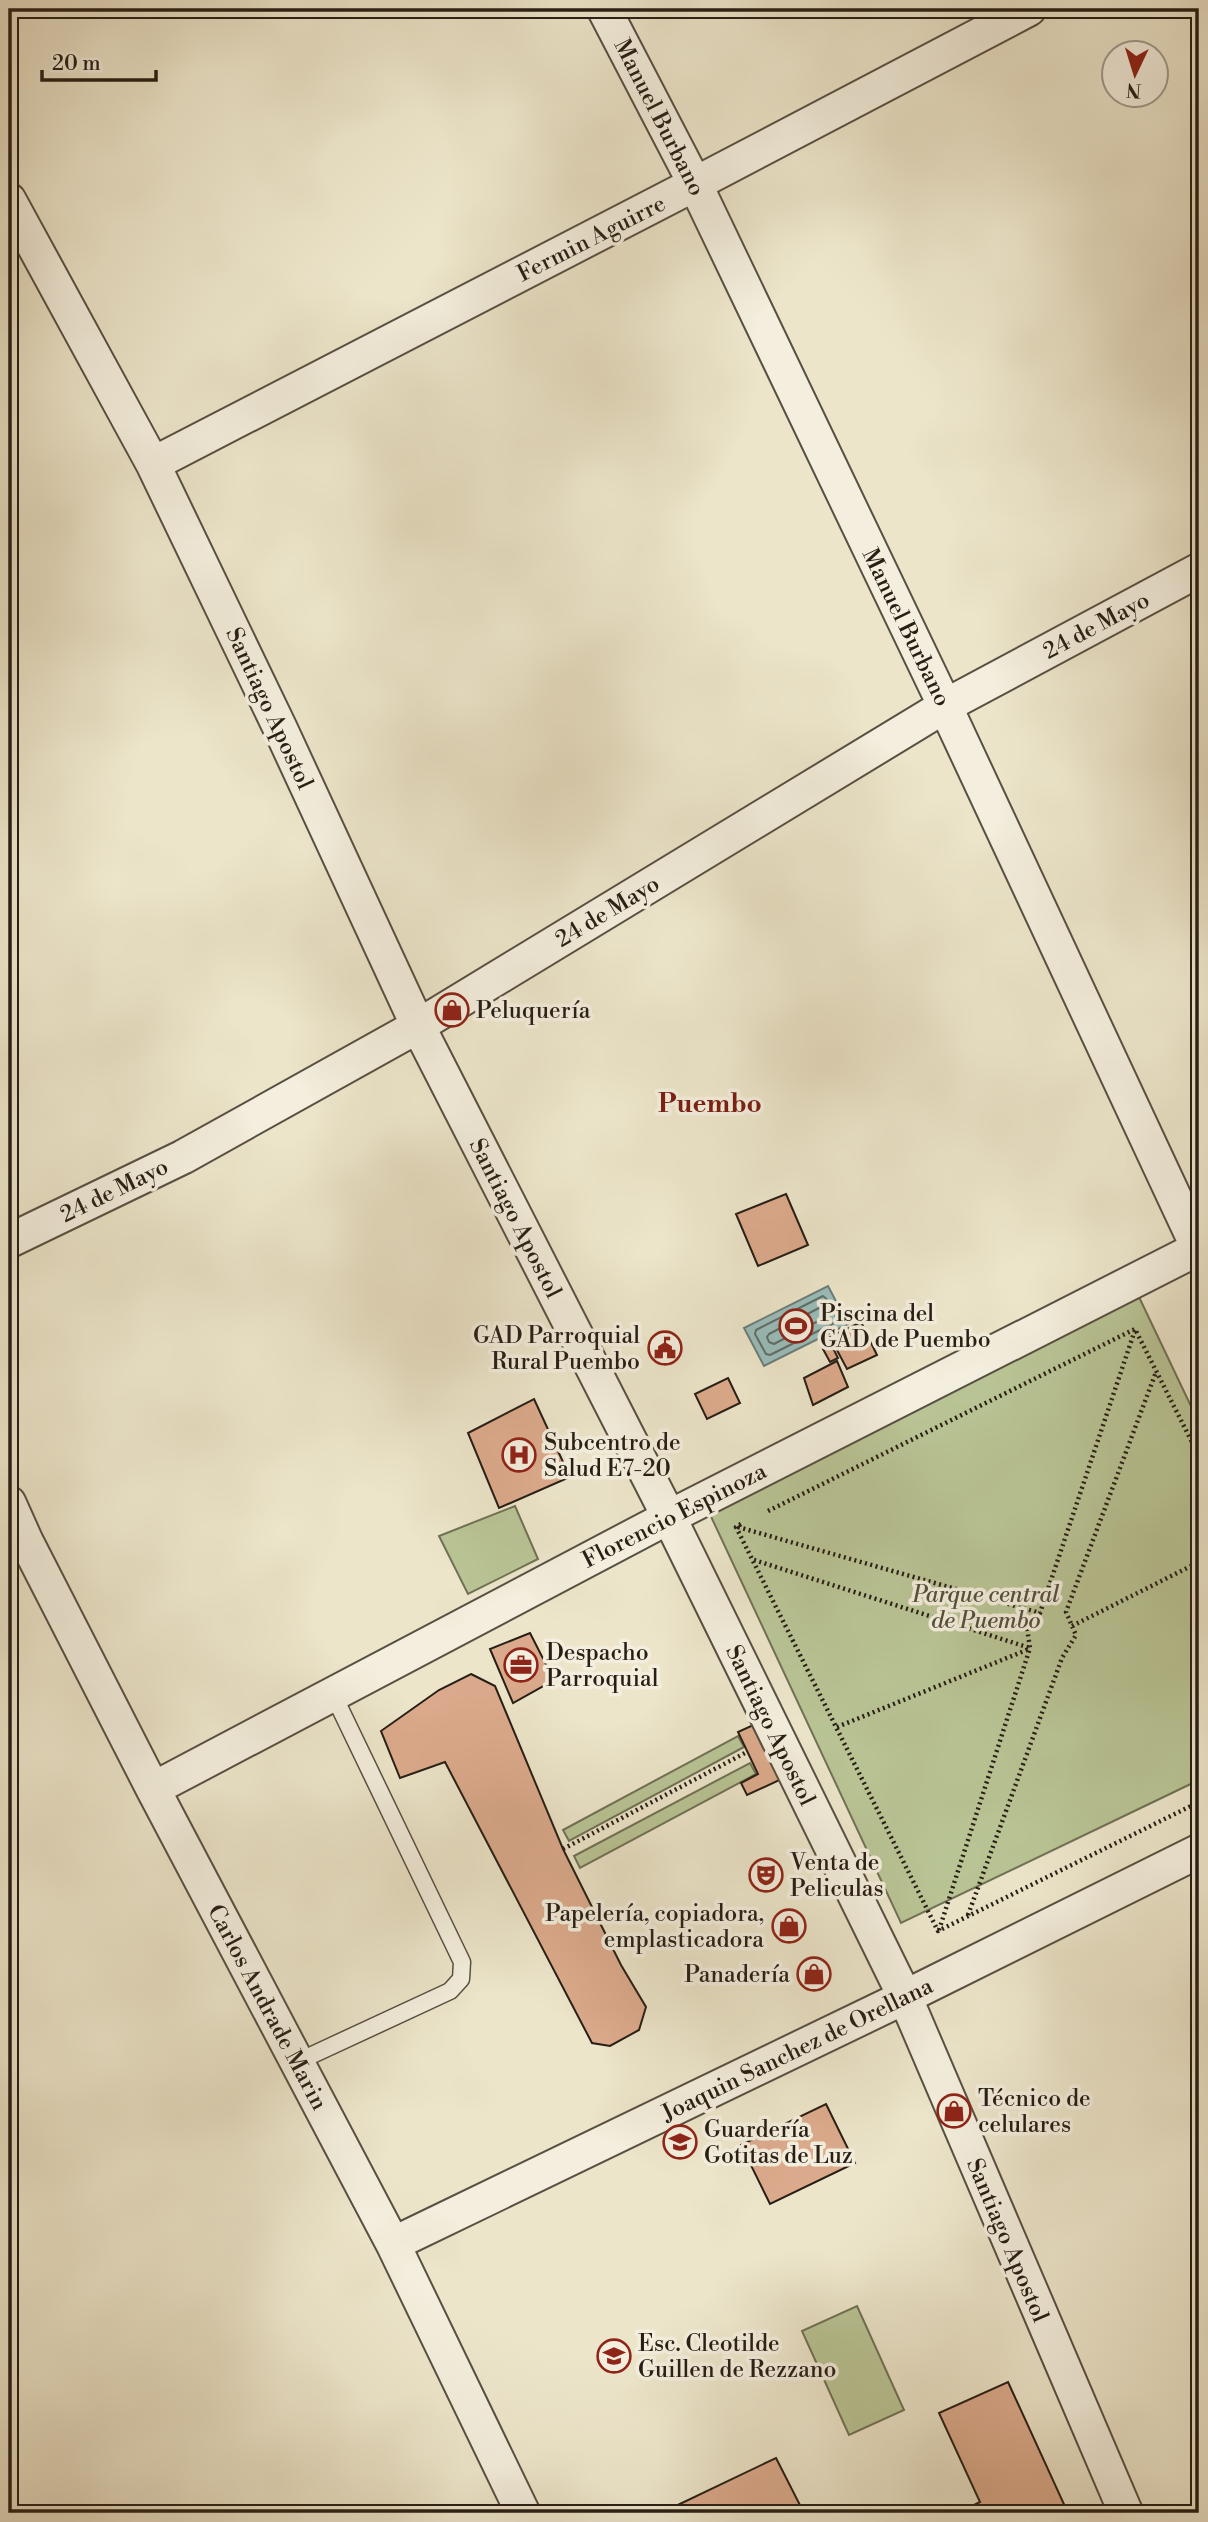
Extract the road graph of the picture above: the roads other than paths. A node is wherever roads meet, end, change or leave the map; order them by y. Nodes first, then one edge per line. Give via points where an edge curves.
1 (604, 9) edge
2 (1029, 9) edge
3 (695, 184) junction
4 (9, 200) edge
5 (153, 464) junction
6 (1199, 570) edge
7 (945, 706) junction
8 (418, 1026) junction
9 (9, 1241) edge
10 (1199, 1249) edge
11 (9, 1503) edge
12 (669, 1517) junction
13 (334, 1694) junction
14 (153, 1789) junction
15 (1199, 1851) edge
16 (905, 1997) junction
17 (297, 2062) junction
18 (393, 2244) junction
19 (523, 2513) edge
20 (1126, 2513) edge

1 - 3 street, Manuel Burbano
2 - 3 street, Fermin Aguirre
3 - 5 street, Fermin Aguirre
3 - 7 street, Manuel Burbano
4 - 5 street, Santiago Apostol
5 - 8 street, Santiago Apostol
6 - 7 street, 24 de Mayo
7 - 8 street, 24 de Mayo
7 - 10 street, Manuel Burbano
8 - 9 street, 24 de Mayo via 183,1157
8 - 12 street, Santiago Apostol
10 - 12 street, Florencio Espinoza
11 - 14 street, Carlos Andrade Marin
12 - 13 street, Florencio Espinoza
12 - 16 street, Santiago Apostol
13 - 14 street, Florencio Espinoza
13 - 17 lane via 462,1962 461,1979 450,1991
14 - 17 street, Carlos Andrade Marin
15 - 16 street, Joaquin Sanchez de Orellana
16 - 18 street, Joaquin Sanchez de Orellana
16 - 20 street, Santiago Apostol
17 - 18 street, Carlos Andrade Marin
18 - 19 street, Carlos Andrade Marin

